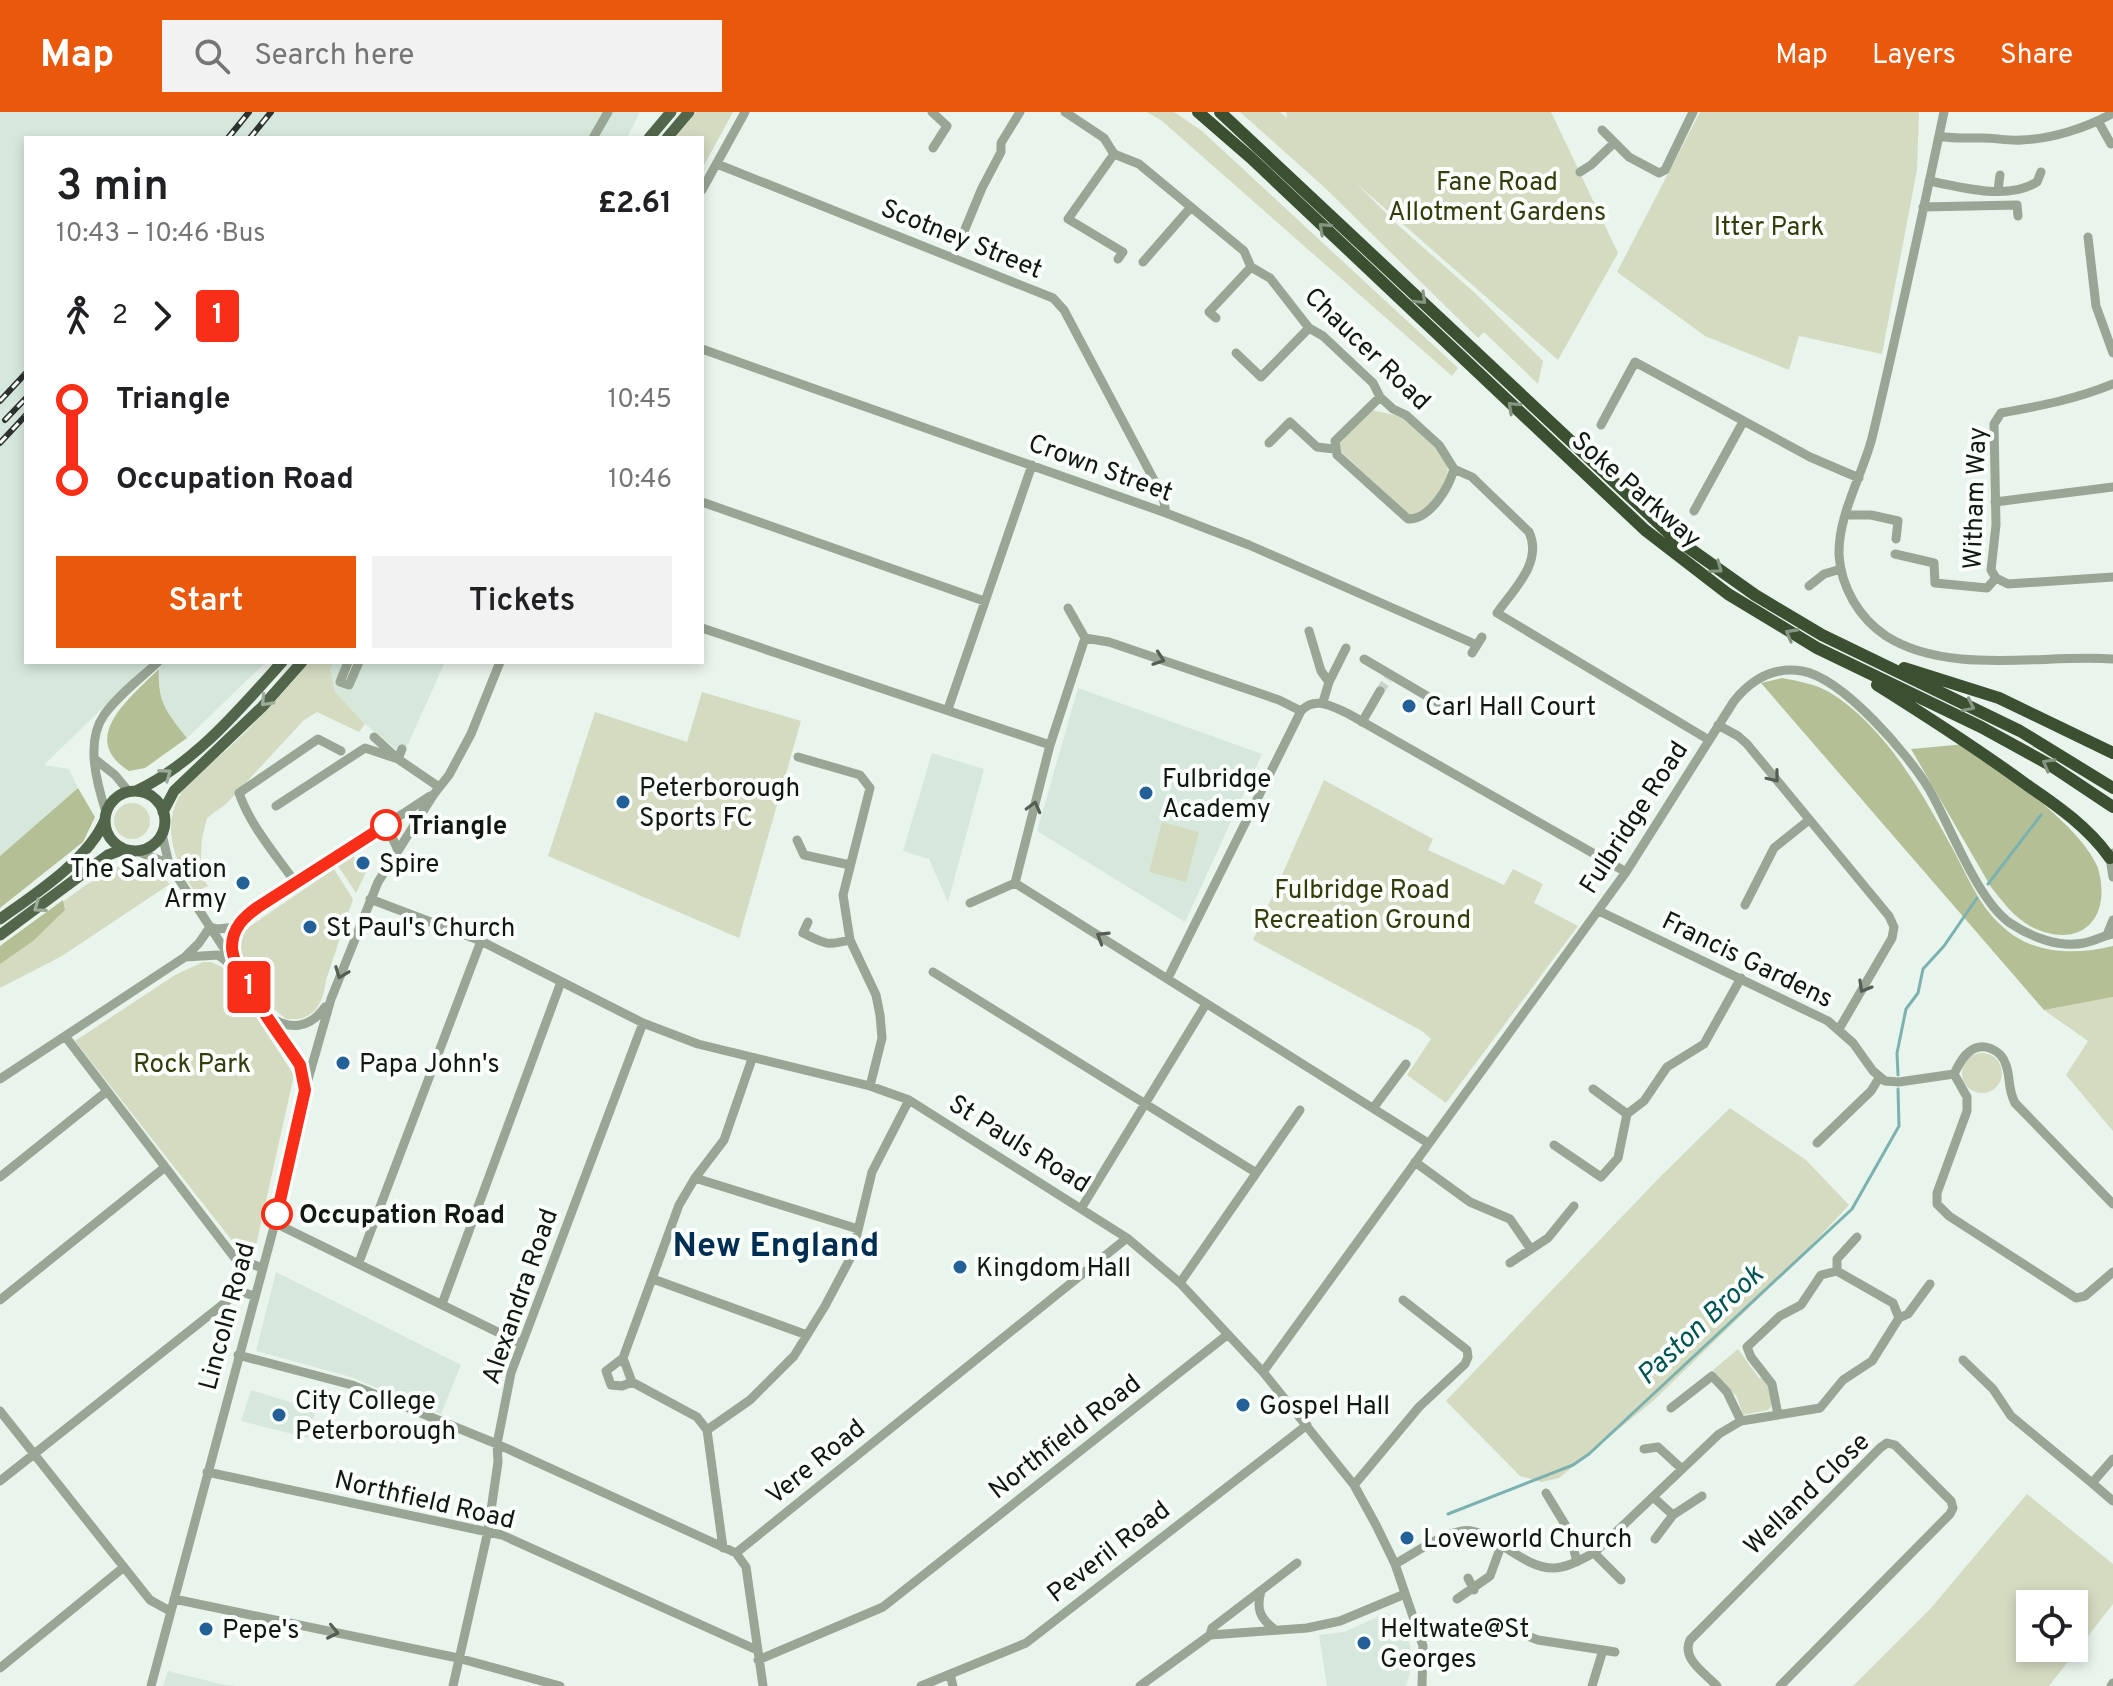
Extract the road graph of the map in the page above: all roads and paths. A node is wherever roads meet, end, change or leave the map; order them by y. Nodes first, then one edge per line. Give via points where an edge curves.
1 (608, 112) edge
2 (671, 112) edge
3 (689, 112) edge
4 (745, 112) edge
5 (932, 112) edge
6 (1020, 112) edge
7 (1065, 112) edge
8 (1188, 112) edge
9 (1198, 112) edge
10 (1220, 112) edge
11 (1227, 112) edge
12 (1693, 112) edge
13 (1944, 112) edge
14 (2113, 113) edge
15 (2098, 121) junction
16 (1602, 130) dead end
17 (594, 136) edge
18 (651, 136) edge
19 (669, 136) edge
20 (1939, 136) junction
21 (1614, 143) junction
22 (2111, 144) dead end
23 (1258, 145) junction
24 (933, 148) dead end
25 (1114, 154) junction
26 (1251, 158) junction
27 (717, 164) junction
28 (1580, 172) dead end
29 (2041, 172) dead end
30 (2000, 175) dead end
31 (1929, 181) junction
32 (704, 187) edge
33 (1998, 190) junction
34 (1191, 207) junction
35 (1923, 207) junction
36 (2018, 216) dead end
37 (2088, 237) dead end
38 (1145, 255) dead end
39 (953, 258) junction
40 (1118, 259) dead end
41 (1251, 267) junction
42 (1209, 316) dead end
43 (1309, 328) junction
44 (704, 350) edge
45 (1236, 353) dead end
46 (2113, 353) edge
47 (2113, 384) edge
48 (1380, 397) junction
49 (1743, 422) junction
50 (1601, 425) dead end
51 (1269, 443) dead end
52 (1334, 449) junction
53 (1032, 465) junction
54 (1454, 469) junction
55 (1859, 478) junction
56 (2113, 487) edge
57 (1995, 502) junction
58 (704, 503) edge
59 (1694, 511) dead end
60 (1166, 513) junction
61 (1846, 515) junction
62 (1896, 539) dead end
63 (1895, 554) dead end
64 (1841, 569) junction
65 (2113, 577) edge
66 (1996, 578) junction
67 (1809, 586) dead end
68 (984, 601) junction
69 (1068, 608) dead end
70 (704, 629) edge
71 (1309, 631) dead end
72 (1085, 638) junction
73 (1477, 645) dead end
74 (1346, 648) dead end
75 (1817, 648) junction
76 (1863, 655) junction
77 (1364, 659) dead end
78 (2113, 659) edge
79 (156, 664) edge
80 (280, 664) edge
81 (300, 664) edge
82 (347, 664) edge
83 (358, 664) edge
84 (499, 664) edge
85 (1329, 682) junction
86 (1380, 691) tunnel mouth
87 (1323, 702) junction
88 (948, 709) junction
89 (1301, 711) junction
90 (1454, 712) dead end
91 (1362, 722) junction
92 (1718, 725) junction
93 (374, 737) dead end
94 (1709, 740) junction
95 (1050, 745) junction
96 (341, 751) dead end
97 (2113, 753) edge
98 (400, 754) junction
99 (798, 757) dead end
100 (96, 760) junction
101 (2113, 788) edge
102 (436, 790) junction
103 (132, 792) junction
104 (276, 806) dead end
105 (2113, 807) edge
106 (163, 812) junction
107 (106, 816) junction
108 (1809, 820) junction
109 (377, 830) junction
110 (162, 834) junction
111 (797, 840) dead end
112 (131, 850) junction
113 (398, 850) junction
114 (2112, 856) edge
115 (169, 864) junction
116 (850, 865) junction
117 (1626, 872) junction
118 (2113, 877) edge
119 (295, 882) junction
120 (1015, 883) junction
121 (370, 899) junction
122 (970, 903) dead end
123 (1745, 905) dead end
124 (1599, 911) junction
125 (0, 919) edge
126 (2113, 920) edge
127 (808, 922) dead end
128 (210, 927) junction
129 (236, 927) junction
130 (0, 935) edge
131 (2110, 935) edge
132 (850, 940) junction
133 (481, 941) junction
134 (185, 957) junction
135 (239, 972) junction
136 (933, 972) dead end
137 (1168, 978) junction
138 (1741, 978) junction
139 (561, 982) junction
140 (331, 999) junction
141 (1206, 1004) junction
142 (267, 1015) junction
143 (643, 1023) junction
144 (1839, 1029) junction
145 (65, 1036) junction
146 (752, 1059) junction
147 (1406, 1064) dead end
148 (1954, 1074) junction
149 (1879, 1078) junction
150 (0, 1079) edge
151 (870, 1086) junction
152 (1593, 1089) dead end
153 (305, 1090) junction
154 (106, 1092) junction
155 (909, 1100) junction
156 (1146, 1104) junction
157 (1374, 1107) junction
158 (1300, 1110) dead end
159 (1627, 1114) junction
160 (1428, 1143) junction
161 (1817, 1143) dead end
162 (1554, 1145) dead end
163 (1415, 1162) junction
164 (164, 1168) junction
165 (1255, 1172) junction
166 (0, 1177) edge
167 (695, 1178) junction
168 (2113, 1204) edge
169 (1574, 1206) dead end
170 (1082, 1207) junction
171 (275, 1223) junction
172 (858, 1229) junction
173 (1857, 1237) dead end
174 (1127, 1238) junction
175 (1530, 1248) junction
176 (359, 1262) junction
177 (1510, 1263) dead end
178 (262, 1268) junction
179 (1837, 1271) junction
180 (2113, 1272) edge
181 (653, 1279) junction
182 (1180, 1283) junction
183 (1930, 1284) dead end
184 (254, 1296) junction
185 (0, 1300) edge
186 (1403, 1300) dead end
187 (442, 1304) junction
188 (1899, 1318) junction
189 (807, 1335) junction
190 (1227, 1335) junction
191 (522, 1344) junction
192 (238, 1355) junction
193 (623, 1358) junction
194 (1963, 1360) dead end
195 (1263, 1372) junction
196 (632, 1382) junction
197 (1671, 1408) dead end
198 (0, 1411) edge
199 (1778, 1415) junction
200 (1741, 1421) junction
201 (1307, 1425) junction
202 (707, 1430) junction
203 (497, 1444) junction
204 (1644, 1449) dead end
205 (34, 1455) junction
206 (2113, 1459) edge
207 (1682, 1469) junction
208 (207, 1472) junction
209 (0, 1481) edge
210 (2092, 1483) junction
211 (1354, 1485) junction
212 (1546, 1493) dead end
213 (1702, 1496) dead end
214 (1653, 1497) junction
215 (2113, 1501) edge
216 (1673, 1515) junction
217 (488, 1531) junction
218 (1655, 1539) dead end
219 (1501, 1546) junction
220 (723, 1548) junction
221 (736, 1553) junction
222 (1594, 1553) junction
223 (1577, 1562) junction
224 (1297, 1563) dead end
225 (1395, 1564) junction
226 (124, 1567) junction
227 (1468, 1578) dead end
228 (1621, 1580) dead end
229 (1262, 1590) junction
230 (1474, 1590) junction
231 (1405, 1594) junction
232 (174, 1599) junction
233 (1457, 1599) dead end
234 (170, 1611) junction
235 (1274, 1629) junction
236 (1210, 1635) junction
237 (1525, 1635) dead end
238 (1603, 1650) junction
239 (1615, 1652) dead end
240 (758, 1655) junction
241 (458, 1658) junction
242 (0, 1668) edge
243 (950, 1674) junction
244 (151, 1686) edge
245 (453, 1686) edge
246 (560, 1686) edge
247 (763, 1686) edge
248 (921, 1686) edge
249 (953, 1686) edge
250 (1140, 1686) edge
251 (1422, 1686) edge
252 (1592, 1686) edge
253 (1716, 1686) edge
254 (1780, 1686) edge

1 - 17 street
2 - 18 main road
3 - 19 main road
4 - 27 street
5 - 24 street via 947,126
6 - 39 street via 1001,143
7 - 25 street, Chaucer Road via 1104,138
8 - 26 highway
9 - 26 highway, Soke Parkway
10 - 23 highway, Soke Parkway
11 - 23 highway
12 - 21 street via 1659,173
13 - 20 street
14 - 15 street
15 - 20 street via 2022,140
15 - 22 street
16 - 21 street
20 - 31 street
21 - 28 street
23 -> 76 highway, Soke Parkway via 1672,536 1755,595
25 - 34 street, Chaucer Road via 1139,164
25 - 40 street via 1068,219 1123,252
75 -> 26 highway, Soke Parkway via 1728,594 1645,530
27 - 32 street
27 - 39 street, Scotney Street
29 - 33 street via 2025,189
30 - 33 street
31 - 33 street
31 - 35 street
34 - 38 street
34 - 41 street, Chaucer Road via 1244,251
35 - 36 street via 2017,205
35 - 55 street
37 - 46 street via 2096,306
39 - 60 street, Scotney Street via 1053,298 1064,310 1163,497
41 - 42 street
41 - 43 street, Chaucer Road via 1270,278
43 - 45 street via 1261,377
43 - 48 street, Chaucer Road via 1373,383
44 - 53 street, Crown Street
47 - 57 street, Witham Way via 2051,405 2001,413 1994,424
48 - 52 street via 1335,441
48 - 54 street, Chaucer Road via 1435,441
49 - 50 street via 1635,362
49 - 55 street
49 - 59 street
51 - 52 street via 1290,422 1317,447
52 - 54 street via 1408,519 1422,516 1447,489
53 - 60 street, Crown Street
53 - 68 street
54 - 94 street, Chaucer Road via 1472,477 1534,542 1530,564 1497,613
55 - 61 street
56 - 57 street
57 - 66 street, Witham Way via 1991,570
58 - 68 street
60 - 73 street, Crown Street
61 - 62 street via 1898,521
61 - 64 street
63 - 66 street, Witham Way via 1934,563 1935,583 1987,588
64 - 67 street
64 - 78 street via 1853,602 1871,624 1912,647 1985,660
65 - 66 street via 2008,584
68 - 88 street
69 - 72 street
70 - 88 street
71 - 85 street
72 -> 89 street
72 - 95 street
74 - 85 street
105 -> 75 highway, Soke Parkway via 1981,727
75 - 114 highway via 1961,736 2060,808
76 - 97 highway via 1999,698
76 -> 101 highway, Soke Parkway via 2020,731
77 - 90 street
79 - 100 street via 102,717 94,744
103 -> 80 main road via 160,779 193,753
81 -> 106 main road via 174,791
82 - 83 street via 340,682 349,685
84 - 102 street, Lincoln Road via 471,734
85 - 87 street
86 - 91 street
87 - 89 street
87 - 91 street
88 - 95 street
89 - 137 street
91 - 117 street
92 - 94 street, Fulbridge Road
92 -> 108 street via 1747,744
92 - 131 street, Fulbridge Road via 1745,687 1764,674 1803,671 1818,677 1870,717 1900,750 1927,786 1985,896 2008,922 2061,944
93 - 98 street
94 - 117 street, Fulbridge Road
120 -> 95 street
96 - 119 street via 318,739 239,793
98 - 102 street
98 - 104 street via 365,748
99 - 116 street via 860,775 870,788
100 - 103 street
100 - 107 street
102 - 109 street
102 - 113 street, Lincoln Road
103 - 106 main road via 155,799
103 - 107 main road via 114,799
106 - 110 main road
107 - 112 main road via 110,837
107 - 125 main road via 89,848
108 - 123 street via 1774,848
108 -> 144 street via 1894,927
109 - 113 street via 390,833
109 - 119 street
110 - 112 main road via 154,844
110 - 115 street
111 - 116 street via 804,855
112 - 115 street
112 -> 130 main road via 108,855
113 - 121 street, Lincoln Road
114 - 118 street
115 - 128 street
116 - 132 street via 843,895
117 - 124 street, Fulbridge Road
119 - 129 street
120 - 122 street
137 -> 120 street
121 - 133 street, St Pauls Road
121 -> 140 street, Lincoln Road
124 - 138 street, Francis Gardens
124 - 160 street, Fulbridge Road
126 - 131 street, Fulbridge Road
127 - 132 street via 803,933 817,940 830,945
128 - 129 street
128 - 134 street
128 - 135 street
129 - 135 street via 232,945
132 - 151 street via 880,1015 882,1038
133 - 139 street, St Pauls Road
133 - 176 street
134 - 135 street via 218,955
134 - 145 street
135 - 142 street
136 - 156 street
137 - 141 street
138 - 144 street, Francis Gardens
138 - 159 street via 1704,1044 1667,1067 1644,1101
139 - 143 street, St Pauls Road
139 - 187 street
140 - 142 street via 312,1022 300,1026 287,1026
140 - 153 street, Lincoln Road
141 - 156 street
141 - 157 street
142 - 153 street via 300,1065
143 - 146 street, St Pauls Road
143 - 191 street, Alexandra Road
144 - 149 street, Francis Gardens
145 - 150 street
145 - 154 street
146 - 151 street, St Pauls Road
146 - 167 street via 724,1140
147 - 157 street
148 - 149 street via 1899,1082
148 - 168 street via 1976,1048 2000,1054 2015,1103
148 - 180 street via 1967,1097 1967,1111 1937,1204 2076,1298
149 - 161 street
151 - 155 street, St Pauls Road
152 - 159 street
153 - 171 street, Lincoln Road
154 - 164 street
154 - 166 street
155 - 170 street, St Pauls Road
155 - 172 street via 872,1172
156 - 165 street
156 - 170 street
157 - 160 street
158 - 165 street
159 - 162 street via 1618,1158 1601,1177
160 - 163 street, Fulbridge Road
163 - 175 street via 1470,1202 1510,1219
163 - 195 street, Fulbridge Road
164 - 178 street via 234,1257
164 - 185 street
165 - 182 street
167 - 172 street
167 - 181 street via 679,1205
169 - 175 street via 1548,1238
170 - 174 street, St Pauls Road
171 - 176 street
171 - 178 street, Lincoln Road
172 - 189 street via 852,1255
173 - 179 street via 1837,1259
174 - 182 street, St Pauls Road
174 - 221 street, Vere Road
175 - 177 street
176 - 187 street
178 - 184 street, Lincoln Road
179 - 188 street via 1893,1303
179 - 199 street via 1821,1275 1801,1305 1780,1316 1747,1347 1772,1384
181 - 189 street
181 - 193 street
182 - 190 street, St Pauls Road
183 - 188 street
184 - 192 street, Lincoln Road
184 - 205 street via 236,1294
186 - 211 street via 1467,1350 1468,1357
187 - 191 street
188 - 199 street via 1872,1361 1843,1380 1820,1408
189 - 202 street via 794,1356 750,1400
190 - 195 street, St Pauls Road
190 - 240 street, Northfield Road via 883,1607
191 - 203 street, Alexandra Road
192 - 203 street via 352,1385
192 - 208 street, Lincoln Road
193 - 196 street
193 - 196 street via 606,1371 606,1378 611,1385
194 - 210 street via 2011,1416
195 - 201 street, St Pauls Road
196 - 202 street via 697,1417
197 - 200 street via 1712,1376
198 - 205 street
199 - 200 street
200 - 207 street
201 - 211 street, St Pauls Road
201 - 243 street, Peveril Road via 1026,1643
202 - 220 street
203 - 217 street, Alexandra Road
203 - 220 street
204 - 207 street via 1658,1447
205 - 209 street
205 - 226 street
206 - 210 street
207 - 214 street
208 - 217 street, Northfield Road
208 - 232 street, Lincoln Road
210 - 215 street
211 - 225 street, St Pauls Road
212 - 223 street via 1569,1531
213 - 216 street
214 - 216 street
214 - 222 street
216 - 218 street
217 - 240 street, Northfield Road via 614,1583
217 - 241 street, Alexandra Road
219 - 223 street via 1553,1568
219 - 225 street via 1464,1530
219 - 230 street via 1490,1576
220 - 221 street
221 - 240 street via 746,1567
222 - 223 street
222 - 228 street
224 - 229 street
225 - 231 street, St Pauls Road
226 - 234 street via 150,1600
226 - 242 street
227 - 230 street
229 - 235 street via 1259,1612
229 - 236 street
230 - 233 street
231 - 235 street via 1340,1621
231 - 251 street, St Pauls Road via 1423,1646
232 - 234 street, Lincoln Road
232 -> 241 street
234 - 244 street, Lincoln Road
235 - 236 street
236 - 250 street
237 - 238 street
238 - 239 street
238 - 252 street
240 - 247 street
241 - 245 street, Alexandra Road
241 - 246 street
243 - 248 street, Peveril Road
243 - 249 street
253 - 254 street, Welland Close via 1688,1656 1690,1640 1880,1448 1895,1445 1953,1508

